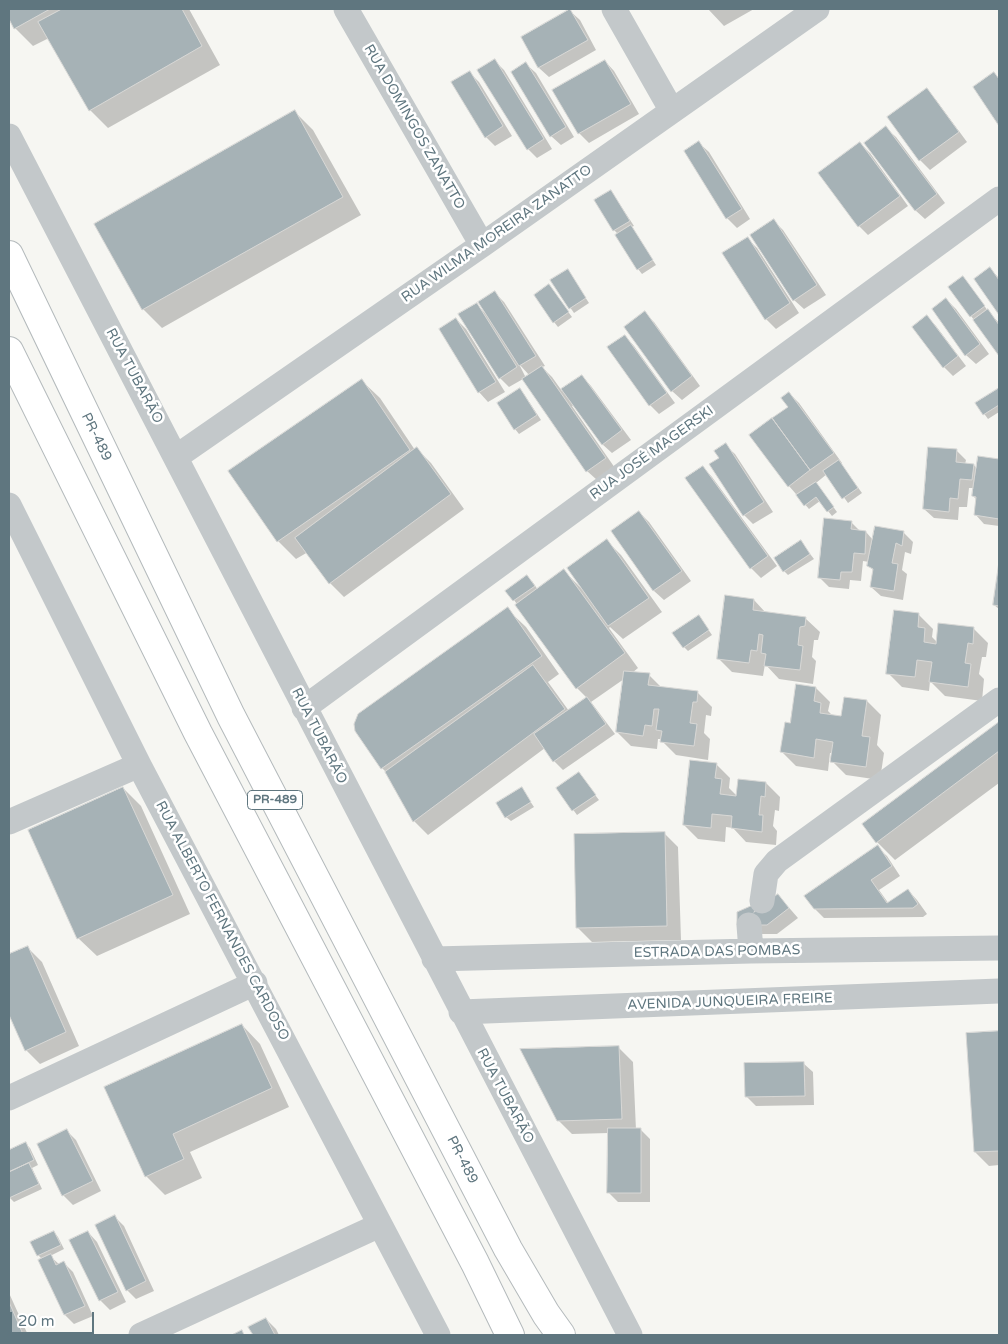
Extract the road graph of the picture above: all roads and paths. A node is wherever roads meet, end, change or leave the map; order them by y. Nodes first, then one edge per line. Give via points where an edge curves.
1 (346, 9) edge
2 (614, 9) edge
3 (817, 9) edge
4 (672, 111) junction
5 (9, 136) edge
6 (999, 199) edge
7 (482, 245) junction
8 (9, 255) edge
9 (9, 351) edge
10 (176, 457) junction
11 (9, 505) edge
12 (999, 700) edge
13 (304, 708) junction
14 (140, 765) junction
15 (9, 822) edge
16 (762, 901) dead end
17 (749, 925) dead end
18 (994, 943) edge
19 (751, 951) junction
20 (434, 959) junction
21 (255, 983) junction
22 (999, 991) edge
23 (461, 1012) junction
24 (9, 1098) edge
25 (380, 1225) junction
26 (141, 1335) edge
27 (438, 1335) edge
28 (510, 1335) edge
29 (561, 1335) edge
30 (630, 1335) edge

1 - 7 street, RUA DOMINGOS ZANATTO
2 - 4 street
3 - 4 street, RUA WILMA MOREIRA ZANATTO
4 - 7 street, RUA WILMA MOREIRA ZANATTO
5 - 10 street, RUA TUBARÃO
6 - 13 street, RUA JOSÉ MAGERSKI
7 - 10 street, RUA WILMA MOREIRA ZANATTO
8 - 29 main road, PR-489 / PR-489 via 231,716 508,1250
9 - 28 main road, PR-489 / PR-489 via 198,733 476,1263
10 - 13 street, RUA TUBARÃO
11 - 14 street, RUA ALBERTO FERNANDES CARDOSO
12 - 16 street via 777,861 766,874
13 - 20 street, RUA TUBARÃO
14 - 15 street
14 - 21 street, RUA ALBERTO FERNANDES CARDOSO
17 - 19 street
18 - 19 street, ESTRADA DAS POMBAS
19 - 20 street, ESTRADA DAS POMBAS
20 - 23 street, RUA TUBARÃO
21 - 24 street
21 - 25 street, RUA ALBERTO FERNANDES CARDOSO
22 - 23 street, AVENIDA JUNQUEIRA FREIRE
23 - 30 street, RUA TUBARÃO
25 - 26 street
25 - 27 street, RUA ALBERTO FERNANDES CARDOSO

